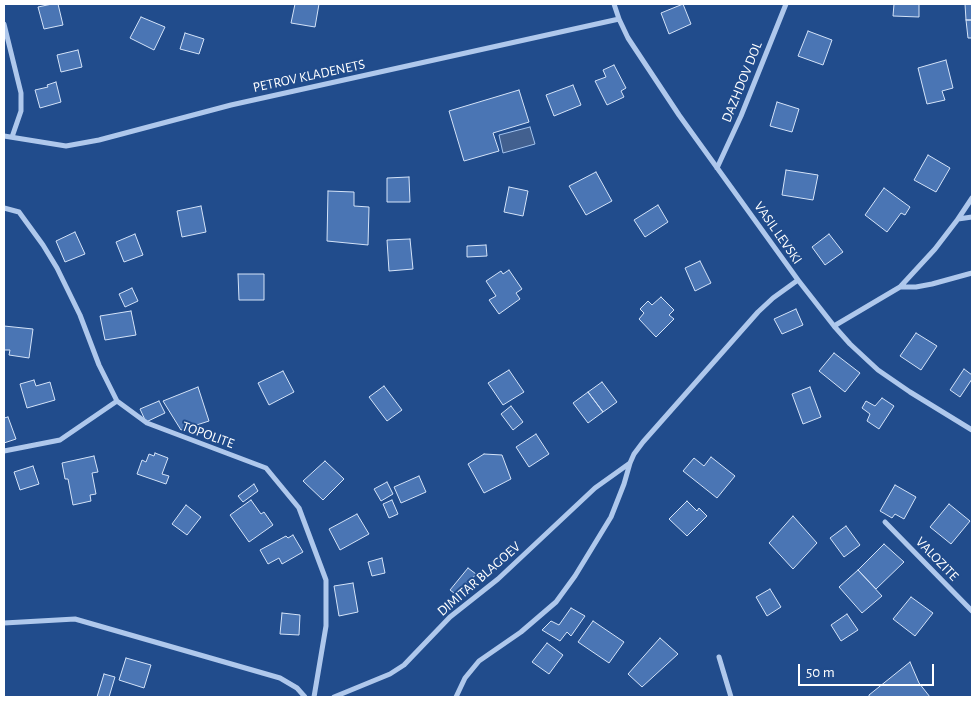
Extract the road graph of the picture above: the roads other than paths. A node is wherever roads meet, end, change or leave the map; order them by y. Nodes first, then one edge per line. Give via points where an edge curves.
1 (614, 4) edge
2 (786, 4) edge
3 (619, 19) junction
4 (4, 24) edge
5 (4, 136) edge
6 (12, 137) junction
7 (718, 168) junction
8 (972, 198) edge
9 (4, 208) edge
10 (972, 216) edge
11 (958, 219) junction
12 (972, 274) edge
13 (798, 280) junction
14 (900, 287) junction
15 (834, 326) junction
16 (117, 401) junction
17 (972, 430) edge
18 (4, 451) edge
19 (630, 462) junction
20 (885, 522) dead end
21 (972, 611) edge
22 (4, 624) edge
23 (719, 657) dead end
24 (305, 697) edge
25 (314, 697) edge
26 (334, 697) edge
27 (456, 697) edge
28 (731, 697) edge

1 - 3 street, VASIL LEVSKI
2 - 7 street, DAZHDOV DOL
3 - 6 street, PETROV KLADENETS via 231,105 99,140 66,146
3 - 7 street, VASIL LEVSKI via 628,38
4 - 6 street via 21,93 21,111
5 - 6 street, PETROV KLADENETS
7 - 13 street, VASIL LEVSKI
8 - 11 street
9 - 16 street, TOPOLITE via 19,212 57,268
10 - 11 street
11 - 14 street via 921,267
12 - 14 street via 924,286
13 - 15 street, VASIL LEVSKI
13 - 19 street, DIMITAR BLAGOEV via 758,312 643,442
14 - 15 street
15 - 17 street, VASIL LEVSKI via 878,370
16 - 18 street via 60,440
16 - 25 street, TOPOLITE via 146,423 266,468 299,508 326,580 326,626
19 - 26 street, DIMITAR BLAGOEV via 595,488 498,579 450,617 404,665
19 - 27 street, DIMITAR BLAGOEV via 611,517 556,602 521,632 479,661 465,678
20 - 21 street, VALOZITE
22 - 24 street via 75,619 280,678
23 - 28 street

